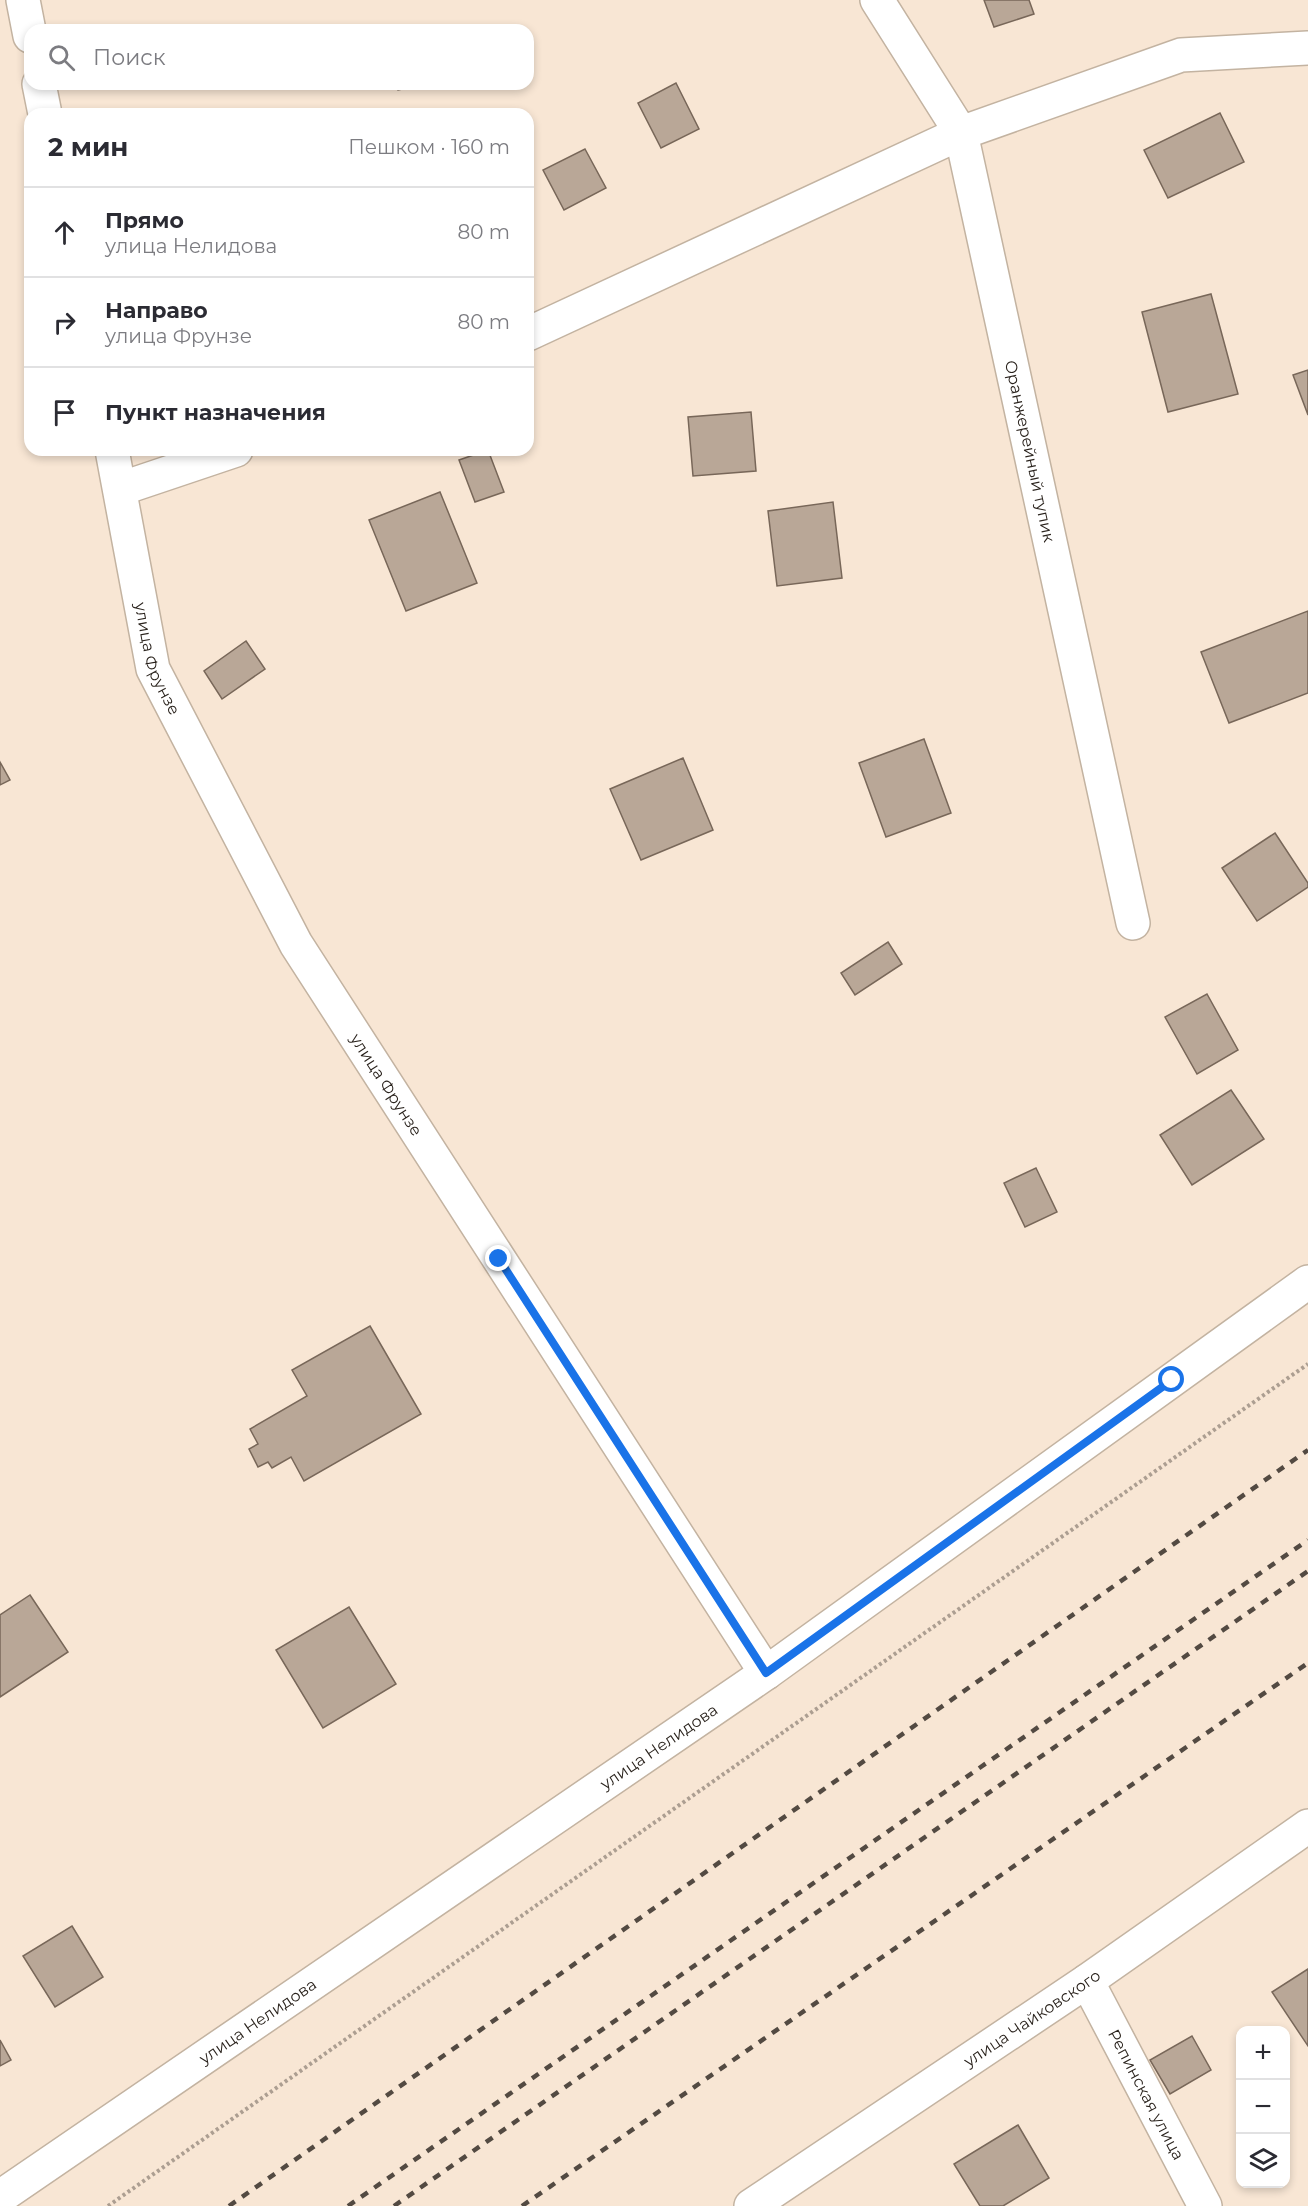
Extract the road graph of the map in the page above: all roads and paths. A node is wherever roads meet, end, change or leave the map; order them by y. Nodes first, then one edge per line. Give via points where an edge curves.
1 (23, 0) edge
2 (877, 0) edge
3 (28, 24) edge
4 (1308, 48) edge
5 (40, 90) edge
6 (44, 108) edge
7 (961, 133) junction
8 (534, 331) edge
9 (113, 456) edge
10 (218, 456) edge
11 (120, 489) junction
12 (1132, 923) dead end
13 (1308, 1282) edge
14 (1308, 1364) edge
15 (766, 1673) junction
16 (1308, 1826) edge
17 (1087, 1981) junction
18 (0, 2197) edge
19 (108, 2206) edge
20 (751, 2206) edge
21 (1205, 2206) edge

1 - 3 street
2 - 7 street, Оранжерейный тупик
4 - 7 street via 1181,55
5 - 6 street
7 - 8 street
7 - 12 street, Оранжерейный тупик
9 - 11 street, улица Фрунзе
10 - 11 street
11 - 15 street, улица Фрунзе via 153,669 296,944
13 - 15 street, улица Нелидова
14 - 19 path
15 - 18 street, улица Нелидова
16 - 17 street, улица Чайковского
17 - 20 street, улица Чайковского
17 - 21 street, Репинская улица

